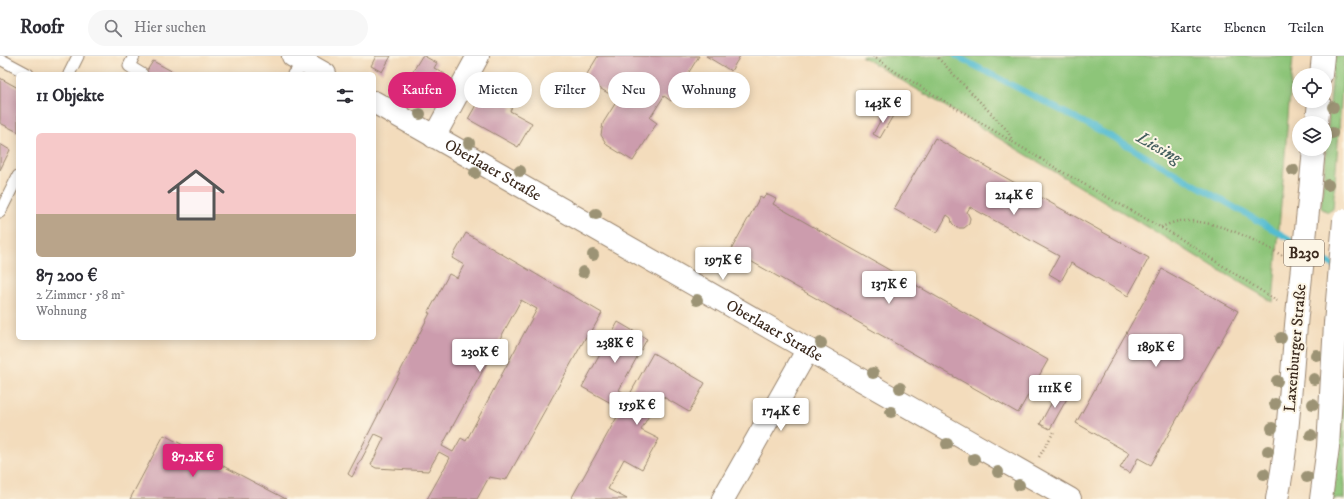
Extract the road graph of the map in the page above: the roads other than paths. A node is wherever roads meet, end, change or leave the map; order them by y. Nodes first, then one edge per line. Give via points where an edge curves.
1 (78, 56) edge
2 (478, 56) edge
3 (1323, 56) edge
4 (0, 59) edge
5 (129, 65) edge
6 (1322, 68) edge
7 (24, 72) edge
8 (70, 72) edge
9 (139, 72) edge
10 (376, 103) edge
11 (434, 137) junction
12 (1313, 156) edge
13 (16, 180) edge
14 (0, 212) edge
15 (1344, 219) edge
16 (808, 349) junction
17 (1338, 381) edge
18 (724, 499) edge
19 (1070, 499) edge
20 (1277, 499) edge
21 (1321, 499) edge

1 - 8 lane
2 - 11 main road
3 - 6 main road
4 - 7 lane
5 - 9 lane
10 - 11 main road, Oberlaaer Straße
11 - 16 main road, Oberlaaer Straße
12 - 20 main road, Laxenburger Straße / B230, bridge via 1290,405
13 - 14 lane
15 - 17 main road, B230, bridge via 1335,324
16 - 18 main road
16 - 19 main road, Oberlaaer Straße
17 - 21 main road, B230

